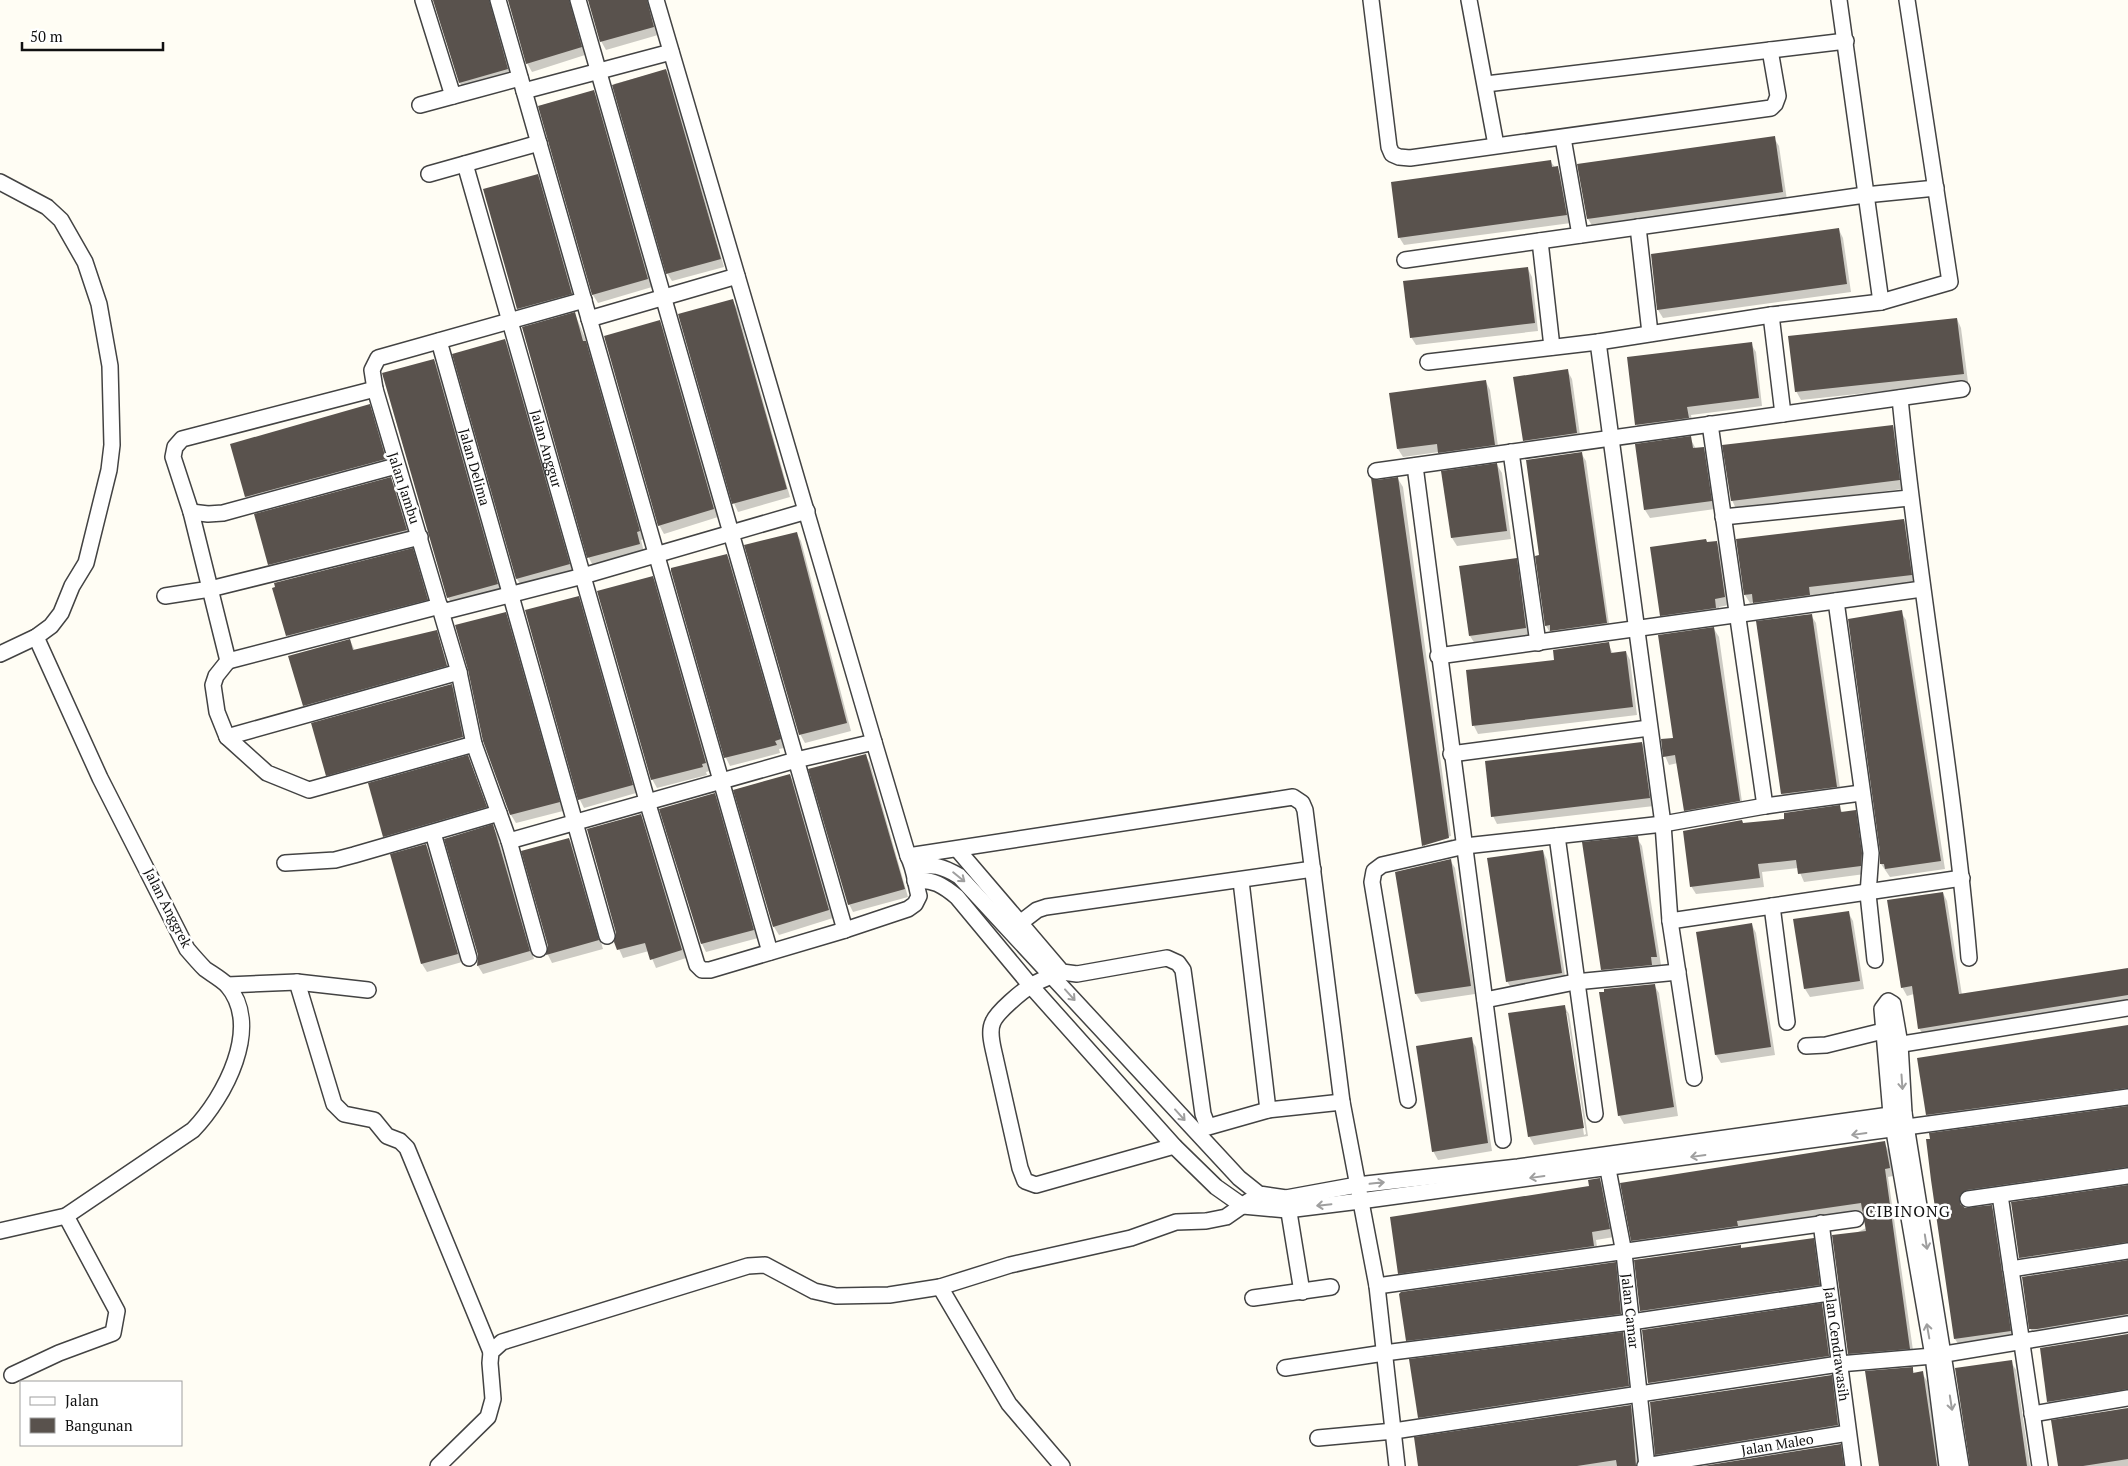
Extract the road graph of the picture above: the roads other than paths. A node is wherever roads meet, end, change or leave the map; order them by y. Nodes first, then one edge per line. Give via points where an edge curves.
1 (423, 0) edge
2 (498, 0) edge
3 (578, 0) edge
4 (656, 0) edge
5 (1371, 0) edge
6 (1469, 0) edge
7 (1839, 0) edge
8 (1907, 0) edge
9 (1846, 41) junction
10 (1770, 50) junction
11 (671, 52) junction
12 (599, 71) junction
13 (1486, 84) junction
14 (522, 85) junction
15 (453, 96) junction
16 (420, 105) dead end
17 (1563, 138) junction
18 (539, 143) junction
19 (1496, 145) junction
20 (465, 164) junction
21 (429, 174) dead end
22 (0, 182) edge
23 (1936, 188) junction
24 (1865, 195) junction
25 (1638, 227) junction
26 (1580, 235) junction
27 (1540, 241) junction
28 (1405, 260) dead end
29 (737, 276) junction
30 (663, 297) junction
31 (584, 300) junction
32 (1881, 302) junction
33 (1771, 315) junction
34 (589, 319) junction
35 (510, 321) junction
36 (1650, 333) junction
37 (439, 341) junction
38 (1598, 342) junction
39 (1552, 346) junction
40 (1428, 362) dead end
41 (375, 389) junction
42 (1962, 389) dead end
43 (1900, 398) junction
44 (1783, 414) junction
45 (1710, 424) junction
46 (1612, 439) junction
47 (1511, 452) junction
48 (396, 466) junction
49 (1415, 466) junction
50 (1376, 472) dead end
51 (1909, 498) junction
52 (808, 511) junction
53 (191, 512) junction
54 (1723, 517) junction
55 (731, 533) junction
56 (420, 537) junction
57 (656, 555) junction
58 (583, 576) junction
59 (210, 589) junction
60 (1922, 589) junction
61 (510, 593) junction
62 (165, 596) dead end
63 (1836, 601) junction
64 (441, 609) junction
65 (1737, 615) junction
66 (1637, 629) junction
67 (36, 637) junction
68 (1538, 643) junction
69 (0, 654) edge
70 (1438, 656) junction
71 (228, 661) junction
72 (459, 672) junction
73 (1649, 728) junction
74 (227, 737) junction
75 (874, 742) junction
76 (474, 744) junction
77 (1451, 754) junction
78 (796, 760) junction
79 (721, 781) junction
80 (1861, 793) junction
81 (648, 802) junction
82 (1765, 806) junction
83 (499, 813) junction
84 (575, 823) junction
85 (1663, 824) junction
86 (433, 833) junction
87 (1557, 836) junction
88 (509, 841) junction
89 (1465, 846) junction
90 (957, 849) junction
91 (285, 863) dead end
92 (912, 869) junction
93 (1313, 869) junction
94 (1962, 878) junction
95 (1240, 881) junction
96 (1868, 894) junction
97 (1772, 906) junction
98 (1670, 921) junction
99 (1020, 924) junction
100 (845, 930) junction
101 (607, 936) dead end
102 (539, 949) dead end
103 (770, 952) junction
104 (469, 958) dead end
105 (1969, 958) dead end
106 (1875, 960) dead end
107 (1056, 971) junction
108 (1678, 972) junction
109 (297, 982) junction
110 (1576, 982) junction
111 (227, 985) junction
112 (1030, 986) junction
113 (368, 990) dead end
114 (1485, 1000) junction
115 (2128, 1008) edge
116 (1787, 1022) dead end
117 (1884, 1039) junction
118 (1900, 1044) junction
119 (1806, 1046) dead end
120 (1694, 1078) dead end
121 (2128, 1097) edge
122 (1408, 1100) dead end
123 (1342, 1102) junction
124 (1268, 1110) junction
125 (1596, 1114) dead end
126 (1899, 1121) junction
127 (1202, 1130) junction
128 (1503, 1140) dead end
129 (1174, 1146) junction
130 (1606, 1162) junction
131 (2128, 1176) edge
132 (1357, 1185) junction
133 (1259, 1194) junction
134 (2000, 1195) junction
135 (1968, 1199) dead end
136 (1360, 1202) junction
137 (1287, 1204) junction
138 (1243, 1206) junction
139 (66, 1216) junction
140 (1856, 1219) dead end
141 (1821, 1223) junction
142 (0, 1231) edge
143 (2128, 1251) edge
144 (1624, 1253) junction
145 (2011, 1269) junction
146 (1377, 1286) junction
147 (940, 1287) junction
148 (1331, 1287) dead end
149 (1302, 1292) junction
150 (1829, 1293) junction
151 (1253, 1298) dead end
152 (1631, 1322) junction
153 (2128, 1324) edge
154 (2021, 1340) junction
155 (491, 1352) junction
156 (1384, 1353) junction
157 (1938, 1355) junction
158 (1839, 1364) junction
159 (1285, 1368) dead end
160 (12, 1375) dead end
161 (1640, 1395) junction
162 (2128, 1398) edge
163 (2032, 1414) junction
164 (1394, 1431) junction
165 (1848, 1433) junction
166 (1318, 1438) dead end
167 (438, 1466) edge
168 (1062, 1466) edge
169 (1397, 1466) edge
170 (1646, 1466) edge
171 (1853, 1466) edge
172 (1947, 1466) edge
173 (1961, 1466) edge
174 (2040, 1466) edge

1 - 15 street
2 - 14 street
3 - 12 street
4 - 11 street
5 - 19 street via 1392,154 1410,158
6 - 13 street
7 - 9 street
8 - 23 street
9 - 10 street
9 - 24 street
10 - 13 street
10 - 17 street via 1778,96 1771,108
11 - 12 street
11 - 29 street
12 - 14 street
12 - 30 street
13 - 19 street
14 - 15 street
14 - 18 street
15 - 16 street
17 - 19 street
17 - 26 street
18 - 20 street
18 - 31 street
20 - 21 street
20 - 35 street, Jalan Anggur
22 - 67 street via 47,207 61,220 85,262 97,296 110,366 110,462 86,563 61,613
23 - 24 street
23 - 32 street via 1950,282
24 - 25 street
24 - 32 street
25 - 26 street
25 - 36 street
26 - 27 street
27 - 28 street
27 - 39 street
29 - 30 street
29 - 52 street
30 - 34 street
30 - 55 street
31 - 34 street
31 - 35 street
32 - 33 street
33 - 36 street
33 - 44 street
34 - 57 street
35 - 37 street
35 - 58 street, Jalan Anggur
36 - 38 street
37 - 41 street, Jalan Jambu via 378,358 372,370
37 - 61 street, Jalan Delima
38 - 39 street
38 - 46 street
39 - 40 street
41 - 48 street, Jalan Jambu
41 - 53 street via 182,439 173,456
42 - 43 street
43 - 44 street
43 - 51 street
44 - 45 street
45 - 46 street
45 - 54 street
46 - 47 street
46 - 66 street
47 - 49 street
47 - 68 street
48 - 53 street via 223,513
48 - 56 street, Jalan Jambu
49 - 50 street
49 - 70 street
51 - 54 street
51 - 60 street
52 - 55 street
52 - 75 street
53 - 59 street
54 - 65 street
55 - 57 street
55 - 78 street
56 - 59 street
56 - 64 street, Jalan Jambu
57 - 58 street
57 - 79 street
58 - 61 street
58 - 81 street, Jalan Anggur
59 - 62 street
59 - 71 street
60 - 63 street
60 - 94 street
61 - 64 street
61 - 84 street, Jalan Delima
63 - 65 street
63 - 80 street
64 - 71 street
64 - 72 street, Jalan Jambu
65 - 66 street
65 - 82 street
66 - 68 street
66 - 73 street
67 - 69 street
67 - 111 street, Jalan Anggrek via 96,769 187,949 203,967
68 - 70 street
70 - 77 street
71 - 74 street via 213,685 217,712
72 - 74 street
72 - 76 street, Jalan Jambu
73 - 77 street
73 - 85 street
74 - 76 street via 266,773 309,790
75 - 78 street
75 - 92 street
76 - 83 street, Jalan Jambu
77 - 89 street
78 - 79 street
78 - 100 street
79 - 81 street
79 - 103 street
80 - 82 street
80 - 96 street via 1871,854
81 - 84 street
81 - 103 street, Jalan Anggur via 696,965 702,970 710,970
82 - 85 street
83 - 86 street
83 - 88 street, Jalan Jambu
84 - 88 street
84 - 101 street, Jalan Delima
85 - 87 street
85 - 98 street
86 - 91 street via 335,860
86 - 104 street
87 - 89 street
87 - 110 street
88 - 102 street, Jalan Jambu
89 - 114 street
89 - 122 street via 1382,865 1374,871 1372,882
90 - 92 street
90 - 93 street via 1293,797 1302,803 1305,810
90 - 99 street
92 - 100 street via 919,896 915,904
92 -> 107 street via 936,865 959,876
92 - 112 street via 945,886 957,897
93 - 95 street
93 - 123 street
94 - 96 street
94 - 105 street
95 - 99 street via 1046,907
95 - 124 street
96 - 97 street
96 - 106 street
97 - 98 street
97 - 116 street
98 - 108 street
99 - 107 street
100 - 103 street
107 - 112 street
107 -> 127 street
107 - 127 street via 1069,975 1167,958 1178,962 1183,970 1203,1114
108 - 110 street
108 - 120 street
109 - 111 street
109 - 113 street
109 - 155 street via 334,1104 344,1114 374,1120 386,1136 404,1144
110 - 114 street
110 - 125 street
111 - 139 street, Jalan Anggrek via 242,1019 241,1038 222,1091 209,1113 193,1130
112 - 129 street
112 - 129 street via 992,1023 991,1039 1025,1181 1036,1185
114 - 128 street
115 - 118 street
117 - 118 street
117 - 118 street via 1882,1009 1888,1001 1893,1004
117 - 119 street
117 - 126 street
118 -> 126 street
121 - 126 street
123 - 124 street
123 - 132 street
124 - 127 street
126 - 130 street
126 - 157 street
127 - 133 street via 1249,1188
129 - 138 street via 1216,1187
132 -> 130 street
130 -> 136 street
130 - 144 street, Jalan Camar
131 - 134 street
132 - 136 street
132 - 137 street
133 - 137 street
133 - 138 street
134 - 135 street
134 - 145 street
136 -> 137 street
136 - 146 street
137 - 138 street
137 - 149 street
138 - 147 street via 1226,1217 1176,1222 1132,1238 1010,1265
139 - 142 street, Jalan Anggrek
139 - 160 street via 117,1311 114,1333
140 - 141 street
141 - 144 street
141 - 150 street, Jalan Cendrawasih
143 - 145 street
144 - 146 street
144 - 152 street, Jalan Camar
145 - 154 street
146 - 156 street
147 - 155 street via 889,1296 836,1296 814,1291 765,1266 748,1266 502,1342
147 - 168 street via 1009,1404
148 - 149 street
149 - 151 street
150 - 152 street
150 - 158 street, Jalan Cendrawasih
152 - 156 street
152 - 161 street, Jalan Camar
153 - 154 street
154 - 157 street
154 - 163 street
155 - 167 street via 493,1399 488,1417
156 - 159 street
156 - 164 street
157 - 158 street
157 - 172 street
157 -> 173 street
158 - 161 street
158 - 165 street, Jalan Cendrawasih
161 - 164 street
161 - 170 street, Jalan Camar
162 - 163 street
163 - 174 street
164 - 166 street
164 - 169 street
165 - 170 street, Jalan Maleo
165 - 171 street, Jalan Cendrawasih

